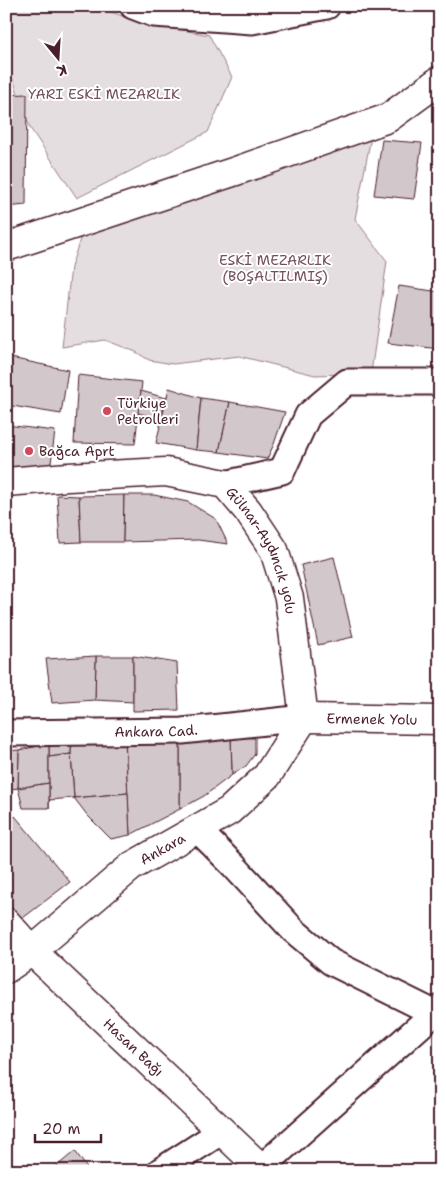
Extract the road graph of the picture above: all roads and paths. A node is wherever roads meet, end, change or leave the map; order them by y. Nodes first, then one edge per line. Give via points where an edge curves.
1 (134, 6) edge
2 (327, 6) edge
3 (440, 80) edge
4 (6, 247) edge
5 (440, 382) edge
6 (6, 482) edge
7 (225, 484) junction
8 (304, 718) junction
9 (440, 720) edge
10 (6, 732) edge
11 (197, 829) junction
12 (6, 922) edge
13 (32, 951) junction
14 (6, 969) edge
15 (438, 1012) edge
16 (222, 1131) junction
17 (263, 1169) edge
18 (160, 1171) edge

1 - 2 street via 154,14 252,21
3 - 4 main road via 388,118
5 - 7 street via 347,382 308,415 282,471
6 - 7 main road, Gülnar-Aydıncık yolu via 166,472
7 - 8 main road, Gülnar-Aydıncık yolu via 248,510 274,550 289,598
8 - 9 main road, Ermenek Yolu
8 - 10 street, Ankara Cad. via 182,731
8 - 11 main road, Ankara via 267,776 229,811
11 - 13 main road, Ankara via 132,866
11 - 15 street via 293,930 331,962
12 - 13 main road, Hasan Bağı
13 - 14 main road, Ankara
13 - 16 main road, Hasan Bağı
15 - 17 street
16 - 17 main road, Hasan Bağı
16 - 18 street

